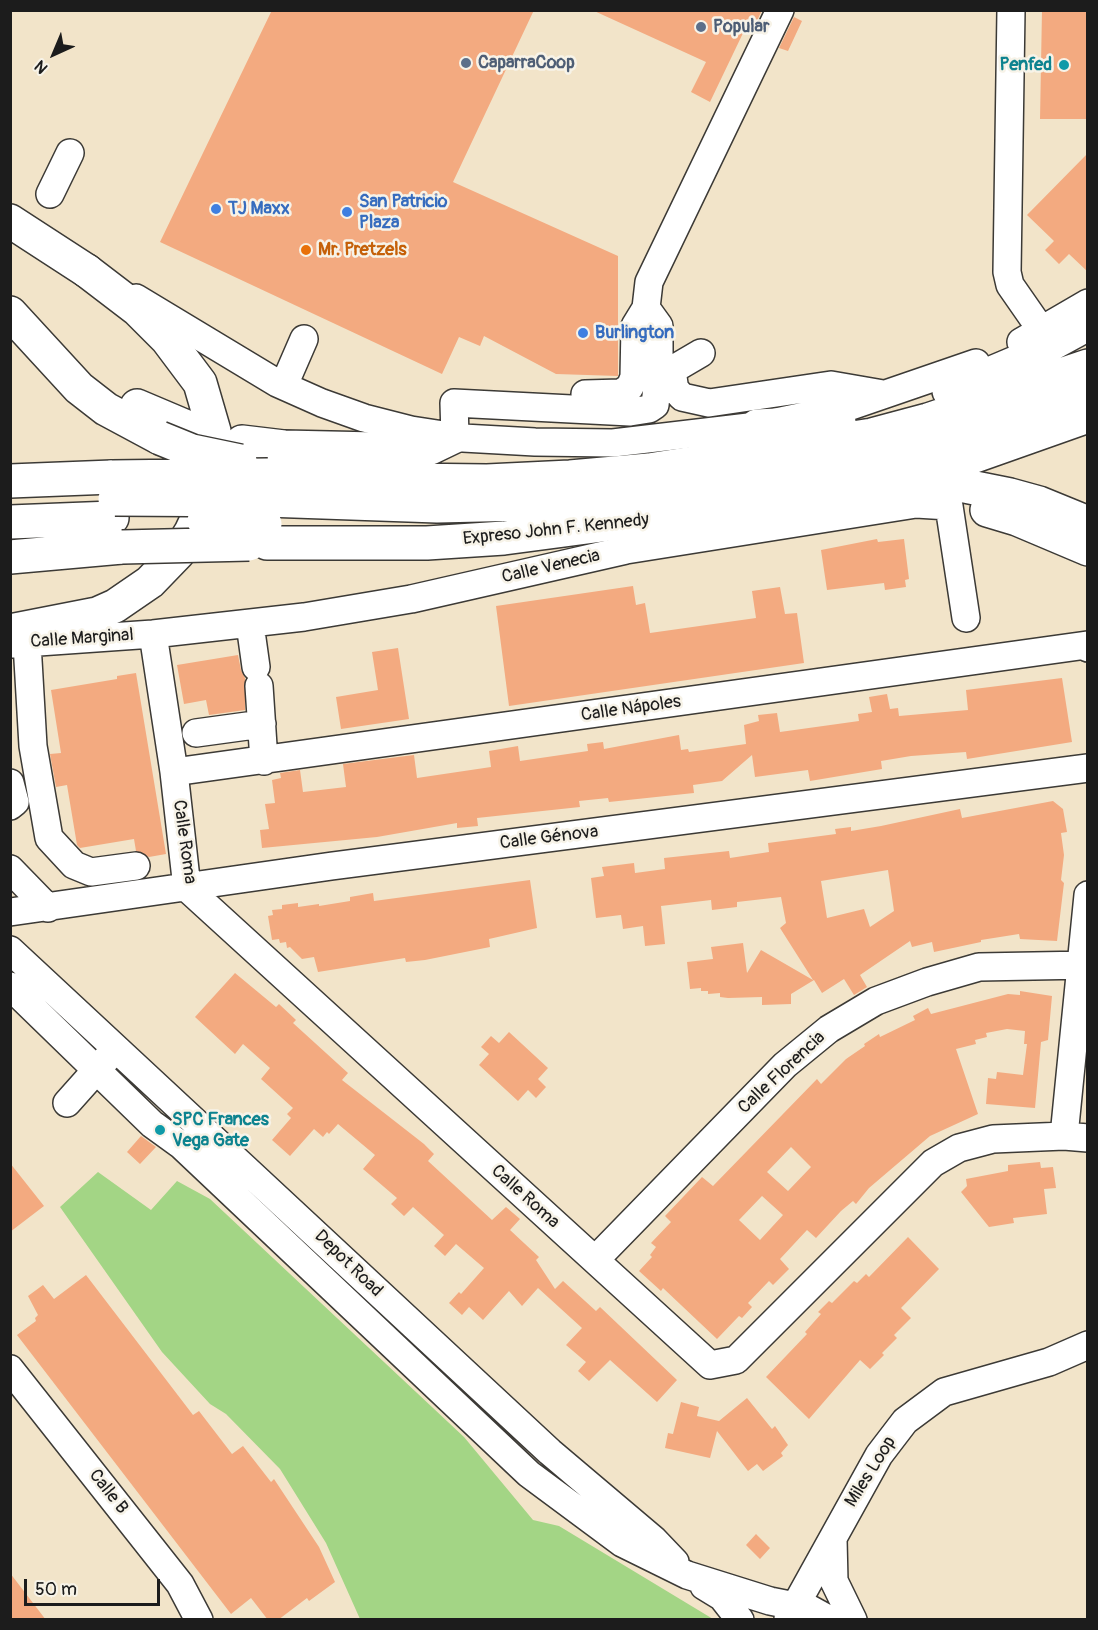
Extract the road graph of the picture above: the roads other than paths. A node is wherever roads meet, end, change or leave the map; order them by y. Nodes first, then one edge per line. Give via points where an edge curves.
1 (780, 10) edge
2 (1011, 10) edge
3 (70, 153) dead end
4 (50, 194) dead end
5 (10, 221) edge
6 (87, 271) junction
7 (1088, 303) edge
8 (646, 308) junction
9 (20, 323) edge
10 (1088, 324) edge
11 (1042, 331) junction
12 (304, 339) dead end
13 (701, 353) dead end
14 (1088, 366) edge
15 (667, 381) junction
16 (284, 385) junction
17 (1088, 391) edge
18 (887, 395) junction
19 (483, 403) junction
20 (1088, 416) edge
21 (757, 426) junction
22 (175, 433) junction
23 (455, 436) junction
24 (10, 482) edge
25 (879, 483) junction
26 (10, 500) edge
27 (950, 506) junction
28 (115, 510) junction
29 (267, 511) junction
30 (10, 522) edge
31 (1088, 524) edge
32 (1088, 549) edge
33 (10, 557) edge
34 (150, 582) junction
35 (10, 611) edge
36 (966, 618) dead end
37 (250, 624) junction
38 (153, 634) junction
39 (16, 639) edge
40 (1087, 646) edge
41 (262, 724) junction
42 (196, 733) dead end
43 (264, 761) junction
44 (1088, 768) edge
45 (174, 772) junction
46 (10, 783) edge
47 (10, 806) edge
48 (136, 866) dead end
49 (10, 869) edge
50 (91, 872) junction
51 (187, 888) junction
52 (1088, 895) edge
53 (98, 900) junction
54 (48, 908) junction
55 (10, 912) edge
56 (10, 950) edge
57 (1084, 965) edge
58 (10, 986) edge
59 (117, 1048) junction
60 (97, 1070) junction
61 (67, 1103) dead end
62 (200, 1125) junction
63 (1076, 1137) edge
64 (181, 1145) junction
65 (301, 1220) junction
66 (281, 1242) junction
67 (595, 1260) junction
68 (1088, 1345) edge
69 (10, 1369) edge
70 (833, 1538) junction
71 (687, 1575) junction
72 (792, 1613) edge
73 (199, 1620) edge
74 (740, 1620) edge
75 (830, 1620) edge
76 (853, 1620) edge

1 - 8 street via 655,268
2 - 11 street via 1007,272 1010,285
3 - 4 street
5 - 6 main road
6 - 16 street
6 - 34 main road via 138,310 190,367 200,383 214,431 214,483 178,553
7 - 11 street
8 - 15 street via 659,326
8 - 19 street via 635,326 634,377 626,392 515,396
9 - 22 main road via 79,388 97,402
10 - 21 main road via 1000,370 910,404 852,421
11 - 18 street via 999,354
12 - 16 street
13 - 15 street via 672,370
14 - 29 main road via 873,435 649,470 570,477 487,481 318,479
15 - 18 street via 688,399 709,403 831,385
15 - 19 street via 655,405 641,411 579,411
16 - 23 street via 364,418
17 - 29 main road, Expreso John F. Kennedy via 894,455 801,471 568,503
18 - 21 street
19 - 23 street via 454,403
20 - 25 main road, Expreso John F. Kennedy via 938,469
21 - 23 street via 613,443
22 - 23 main road via 284,447 387,449 430,448
22 - 29 main road, bridge via 192,451 245,462
24 - 28 main road
25 - 29 main road, Expreso John F. Kennedy via 829,495 715,512 504,538 427,543 313,544
25 - 31 main road via 965,486 1039,503
26 - 28 main road, Expreso John F. Kennedy
27 - 32 main road via 1017,519
27 - 36 street
27 - 37 street, Calle Venecia via 916,504 626,550 411,599
28 - 29 main road, bridge
28 - 29 main road, Expreso John F. Kennedy, bridge
28 - 30 main road
28 - 33 main road, Expreso John F. Kennedy
34 - 35 main road via 90,603
34 - 39 main road via 97,614
37 - 38 street, Calle Venecia
37 - 41 street
38 - 39 street, Calle Marginal
38 - 45 street, Calle Roma
39 - 50 street via 49,838 74,865
40 - 43 street, Calle Nápoles
41 - 42 street
41 - 43 street
43 - 45 street, Calle Nápoles
44 - 51 street, Calle Génova
45 - 51 street, Calle Roma
46 - 47 street via 15,802
48 - 50 street
49 - 54 street
50 - 53 street
51 - 53 street, Calle Génova
51 - 67 street, Calle Roma
52 - 57 street
53 - 54 street, Calle Génova
54 - 55 street, Calle Génova
56 - 59 street, Depot Road
57 - 63 street
57 - 67 street, Calle Florencia via 979,967 876,1001 829,1029 785,1065
58 - 60 street, Depot Road
59 - 60 street
59 - 62 street, Depot Road
60 - 61 street
60 - 64 street, Depot Road via 152,1124
62 - 64 street
62 - 65 street, Depot Road
63 - 67 street, Calle Roma via 993,1139 959,1148 933,1163 735,1360 710,1365
64 - 66 street, Depot Road
65 - 66 street
65 - 71 street, Depot Road via 550,1452 654,1540
66 - 71 street, Depot Road via 529,1474 622,1543
68 - 70 street, Miles Loop via 1049,1362 944,1392 904,1421 879,1455
69 - 73 street, Calle B via 180,1584
70 - 72 street, Miles Loop
70 - 76 street via 834,1581
71 - 72 street, Depot Road via 770,1601
71 - 74 street via 722,1597
72 - 75 street, Depot Road

